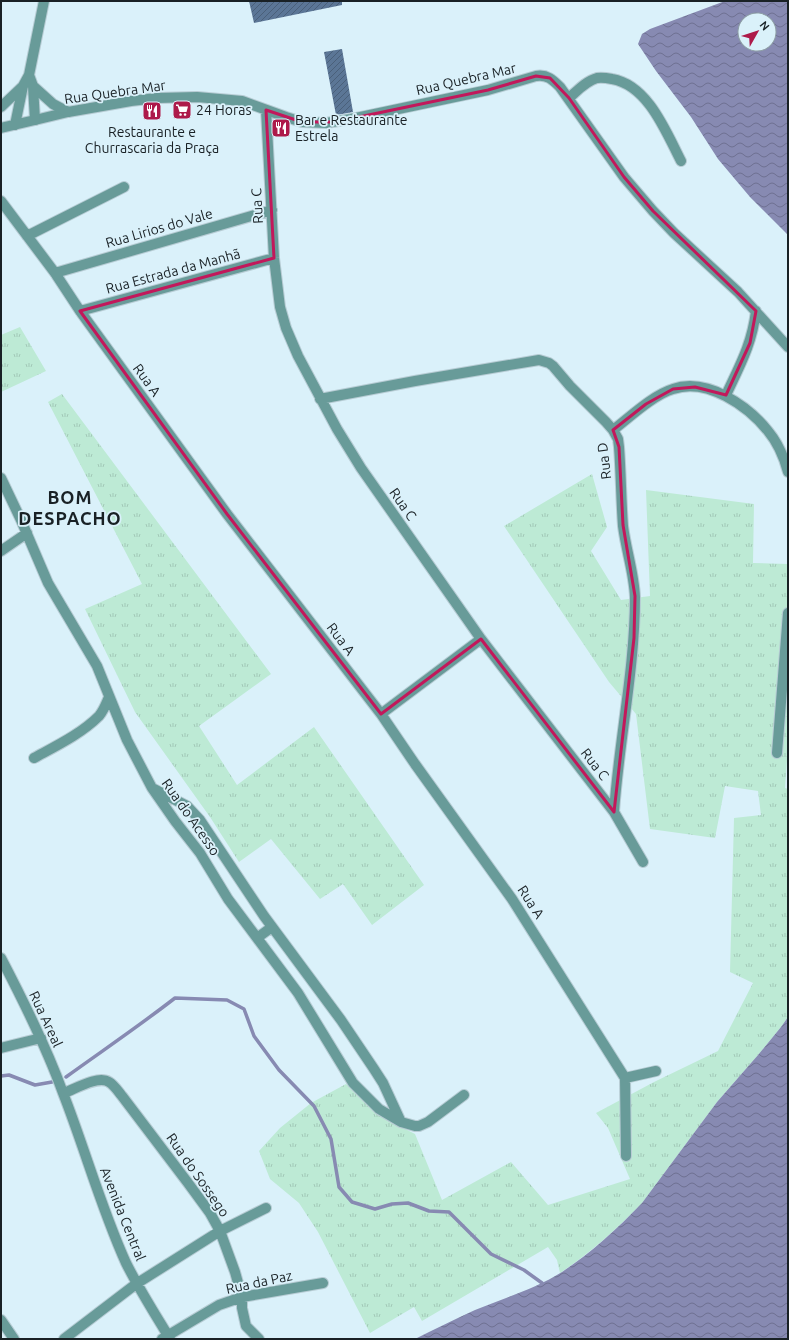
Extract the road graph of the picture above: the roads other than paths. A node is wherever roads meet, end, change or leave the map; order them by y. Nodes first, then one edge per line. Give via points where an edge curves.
1 (44, 1) edge
2 (29, 75) junction
3 (22, 86) junction
4 (33, 86) junction
5 (569, 98) junction
6 (1, 107) edge
7 (266, 110) junction
8 (68, 112) junction
9 (35, 120) junction
10 (15, 125) junction
11 (1, 128) edge
12 (681, 161) dead end
13 (124, 187) dead end
14 (1, 201) edge
15 (272, 210) junction
16 (28, 236) junction
17 (274, 258) junction
18 (55, 273) junction
19 (756, 310) junction
20 (80, 311) junction
21 (788, 347) edge
22 (726, 395) junction
23 (320, 399) junction
24 (613, 430) junction
25 (788, 472) edge
26 (1, 478) edge
27 (27, 533) junction
28 (1, 551) edge
29 (788, 613) edge
30 (481, 639) junction
31 (109, 697) junction
32 (381, 714) junction
33 (777, 753) dead end
34 (34, 758) dead end
35 (152, 788) junction
36 (614, 812) junction
37 (643, 862) dead end
38 (272, 927) junction
39 (257, 938) junction
40 (1, 958) edge
41 (41, 1038) junction
42 (1, 1048) edge
43 (656, 1071) dead end
44 (625, 1078) junction
45 (64, 1093) junction
46 (464, 1095) dead end
47 (401, 1122) junction
48 (626, 1156) dead end
49 (266, 1208) dead end
50 (220, 1231) junction
51 (323, 1283) dead end
52 (136, 1284) junction
53 (242, 1297) junction
54 (1, 1320) edge
55 (166, 1338) edge
56 (14, 1339) edge
57 (64, 1339) edge
58 (259, 1339) edge

1 - 2 street
2 - 3 street
2 - 4 street
3 - 6 street
3 - 10 street
4 - 8 street via 52,104
4 - 9 street
5 - 7 street, Rua Quebra Mar via 555,81 541,75 488,90 335,122 302,122
5 - 12 street via 591,80 619,80 647,102 655,112
5 - 19 street, Rua Quebra Mar via 624,177 653,211
7 - 8 street, Rua Quebra Mar via 245,101 197,97 131,101
7 - 15 street, Rua C
8 - 9 street, Rua Quebra Mar
9 - 10 street, Rua Quebra Mar
10 - 11 street, Rua Quebra Mar
13 - 16 street
14 - 16 street, Rua A
15 - 17 street, Rua C
15 - 18 street, Rua Lirios do Vale
16 - 18 street, Rua A
17 - 20 street, Rua Estrada da Manhã
17 - 23 street, Rua C via 280,307 286,328
18 - 20 street, Rua A
19 - 21 street, Rua Quebra Mar
19 - 22 street via 750,343
20 - 32 street, Rua A via 227,514
22 - 24 street via 695,387 673,389 646,404
22 - 25 street via 769,431 780,449
23 - 24 street, Rua D via 539,360 553,366
23 - 30 street, Rua C via 361,468
24 - 36 street, Rua D via 618,439 623,525 635,596 634,638
26 - 27 street, Rua do Acesso
27 - 28 street
27 - 31 street, Rua do Acesso via 48,583 91,655
29 - 33 street
30 - 32 street
30 - 36 street, Rua C
31 - 34 street via 102,712 90,724
31 - 35 street, Rua do Acesso via 127,740
32 - 44 street, Rua A via 512,899
35 - 38 street via 184,804 196,814
35 - 39 street, Rua do Acesso via 200,853 228,899
36 - 37 street, Rua C
38 - 39 street
38 - 47 street via 374,1069
39 - 47 street, Rua do Acesso via 298,993 353,1083 380,1109
40 - 41 street, Rua Areal
41 - 42 street
41 - 45 street, Rua Areal
43 - 44 street
44 - 48 street
45 - 50 street, Rua do Sossego via 96,1080 104,1080 111,1084 200,1198
45 - 52 street, Avenida Central via 105,1213
46 - 47 street, Rua do Acesso via 419,1126
49 - 50 street
50 - 52 street
50 - 53 street, Rua do Sossego via 236,1272
51 - 53 street, Rua da Paz
52 - 55 street, Avenida Central
52 - 57 street
53 - 55 street, Rua da Paz via 219,1306
53 - 58 street, Rua do Sossego via 246,1326
54 - 56 street

